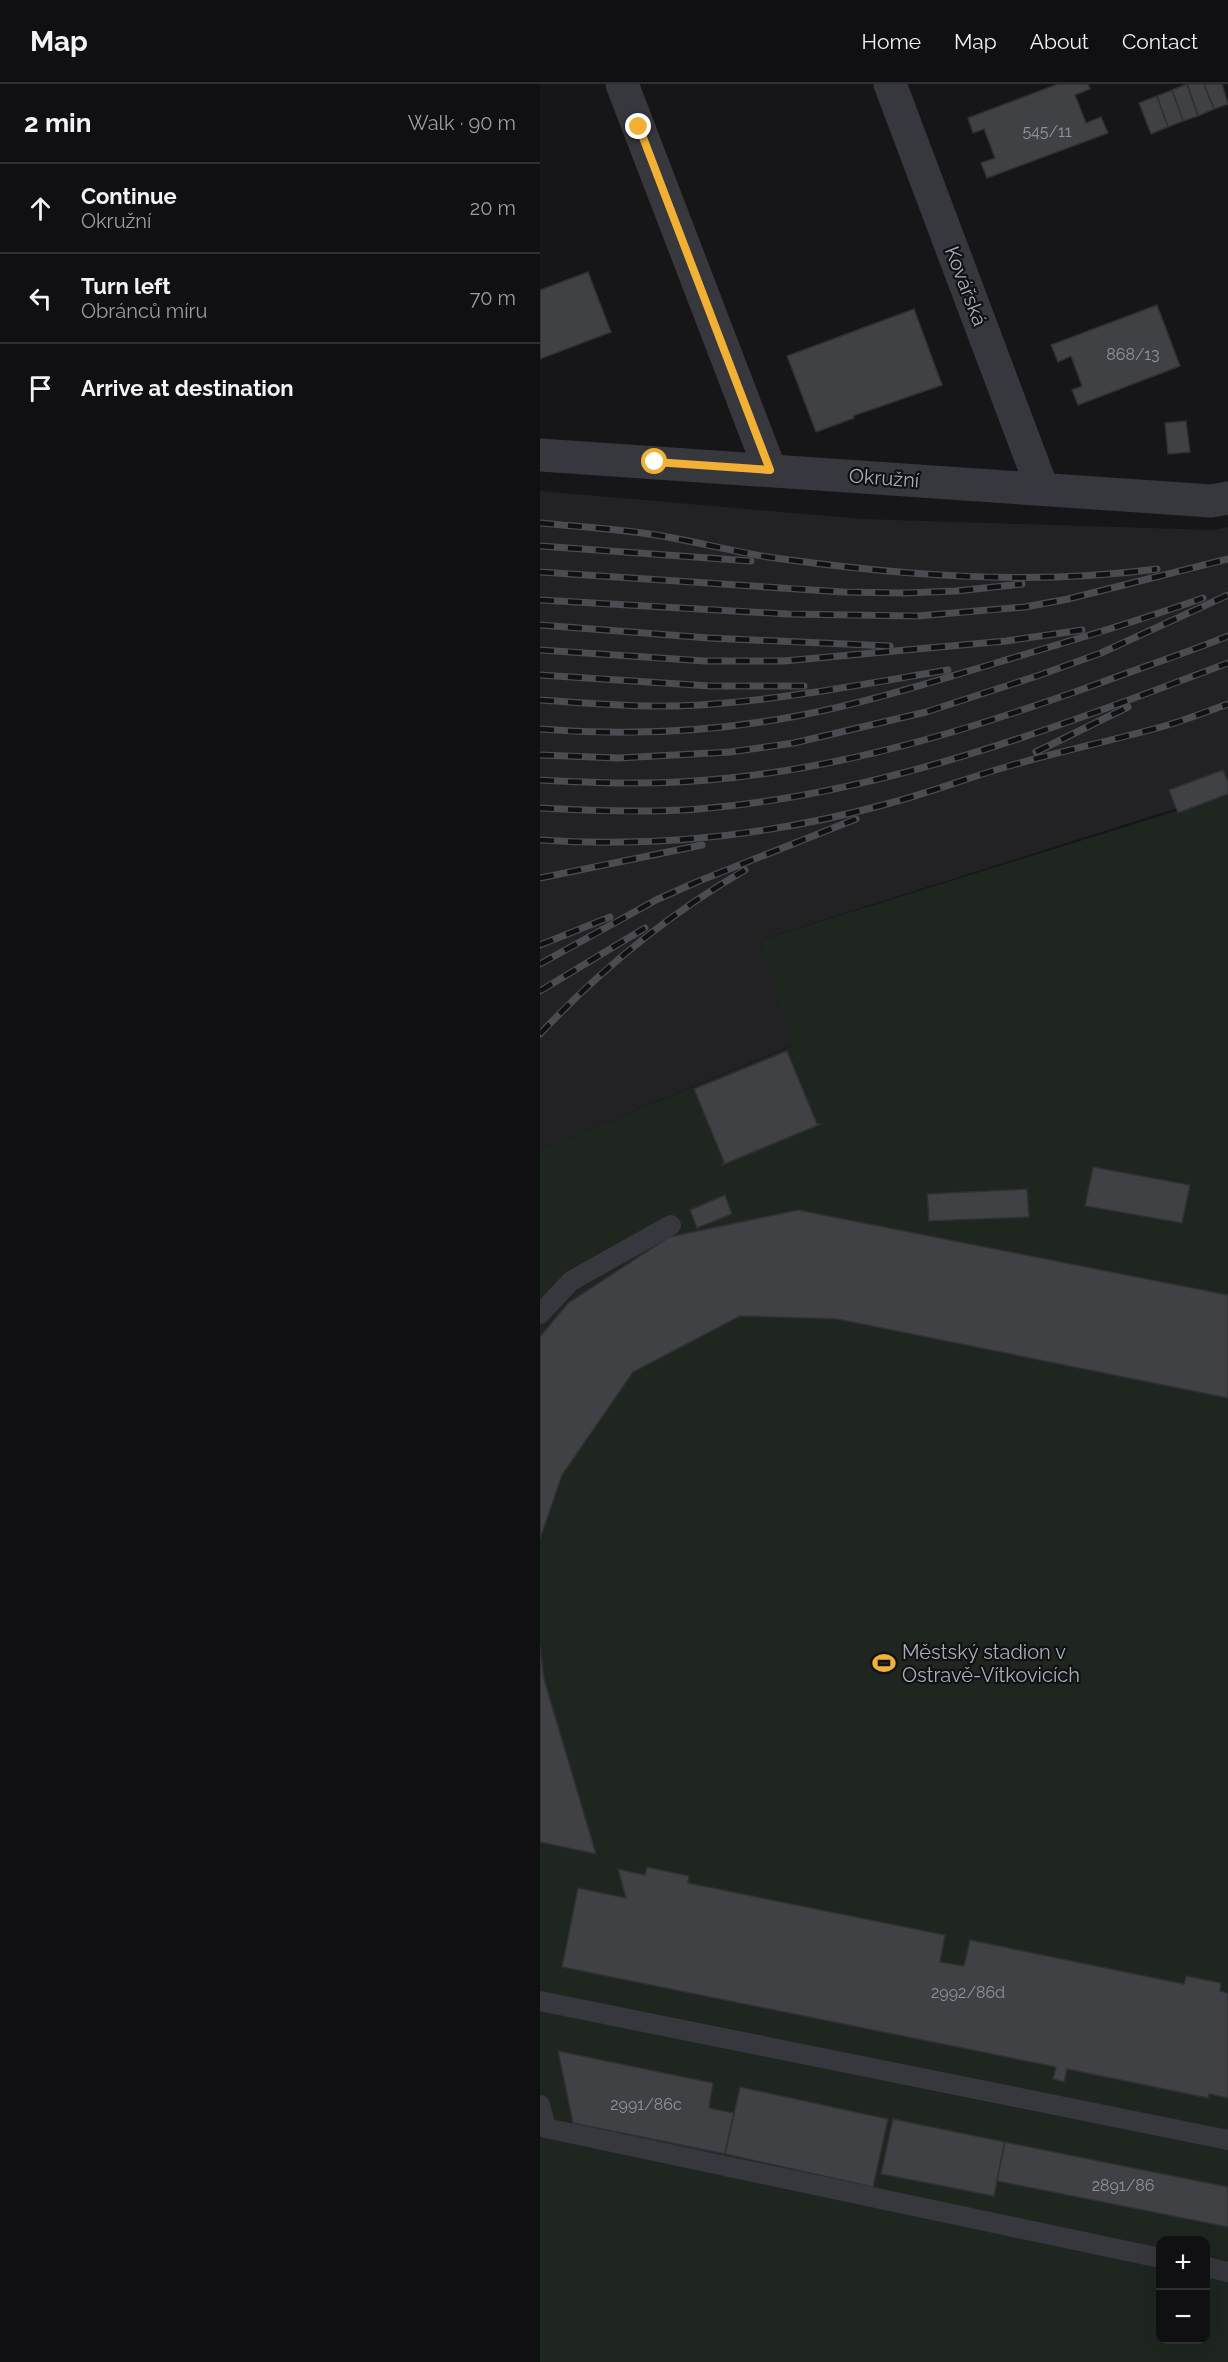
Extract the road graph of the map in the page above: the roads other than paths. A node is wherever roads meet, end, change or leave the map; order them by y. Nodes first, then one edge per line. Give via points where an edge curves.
1 (622, 84) edge
2 (890, 84) edge
3 (540, 455) edge
4 (770, 470) junction
5 (1042, 488) junction
6 (1228, 498) edge
7 (671, 1226) dead end
8 (540, 1314) edge
9 (540, 2001) edge
10 (540, 2105) edge
11 (1228, 2140) edge
12 (1156, 2257) edge
13 (1210, 2268) edge
14 (1228, 2272) edge

1 - 4 street
2 - 5 street, Kovářská
3 - 4 street, Okružní
4 - 5 street, Okružní
5 - 6 street, Okružní via 1211,501
7 - 8 lane via 571,1281
9 - 11 lane
10 - 12 lane via 546,2128
13 - 14 lane

